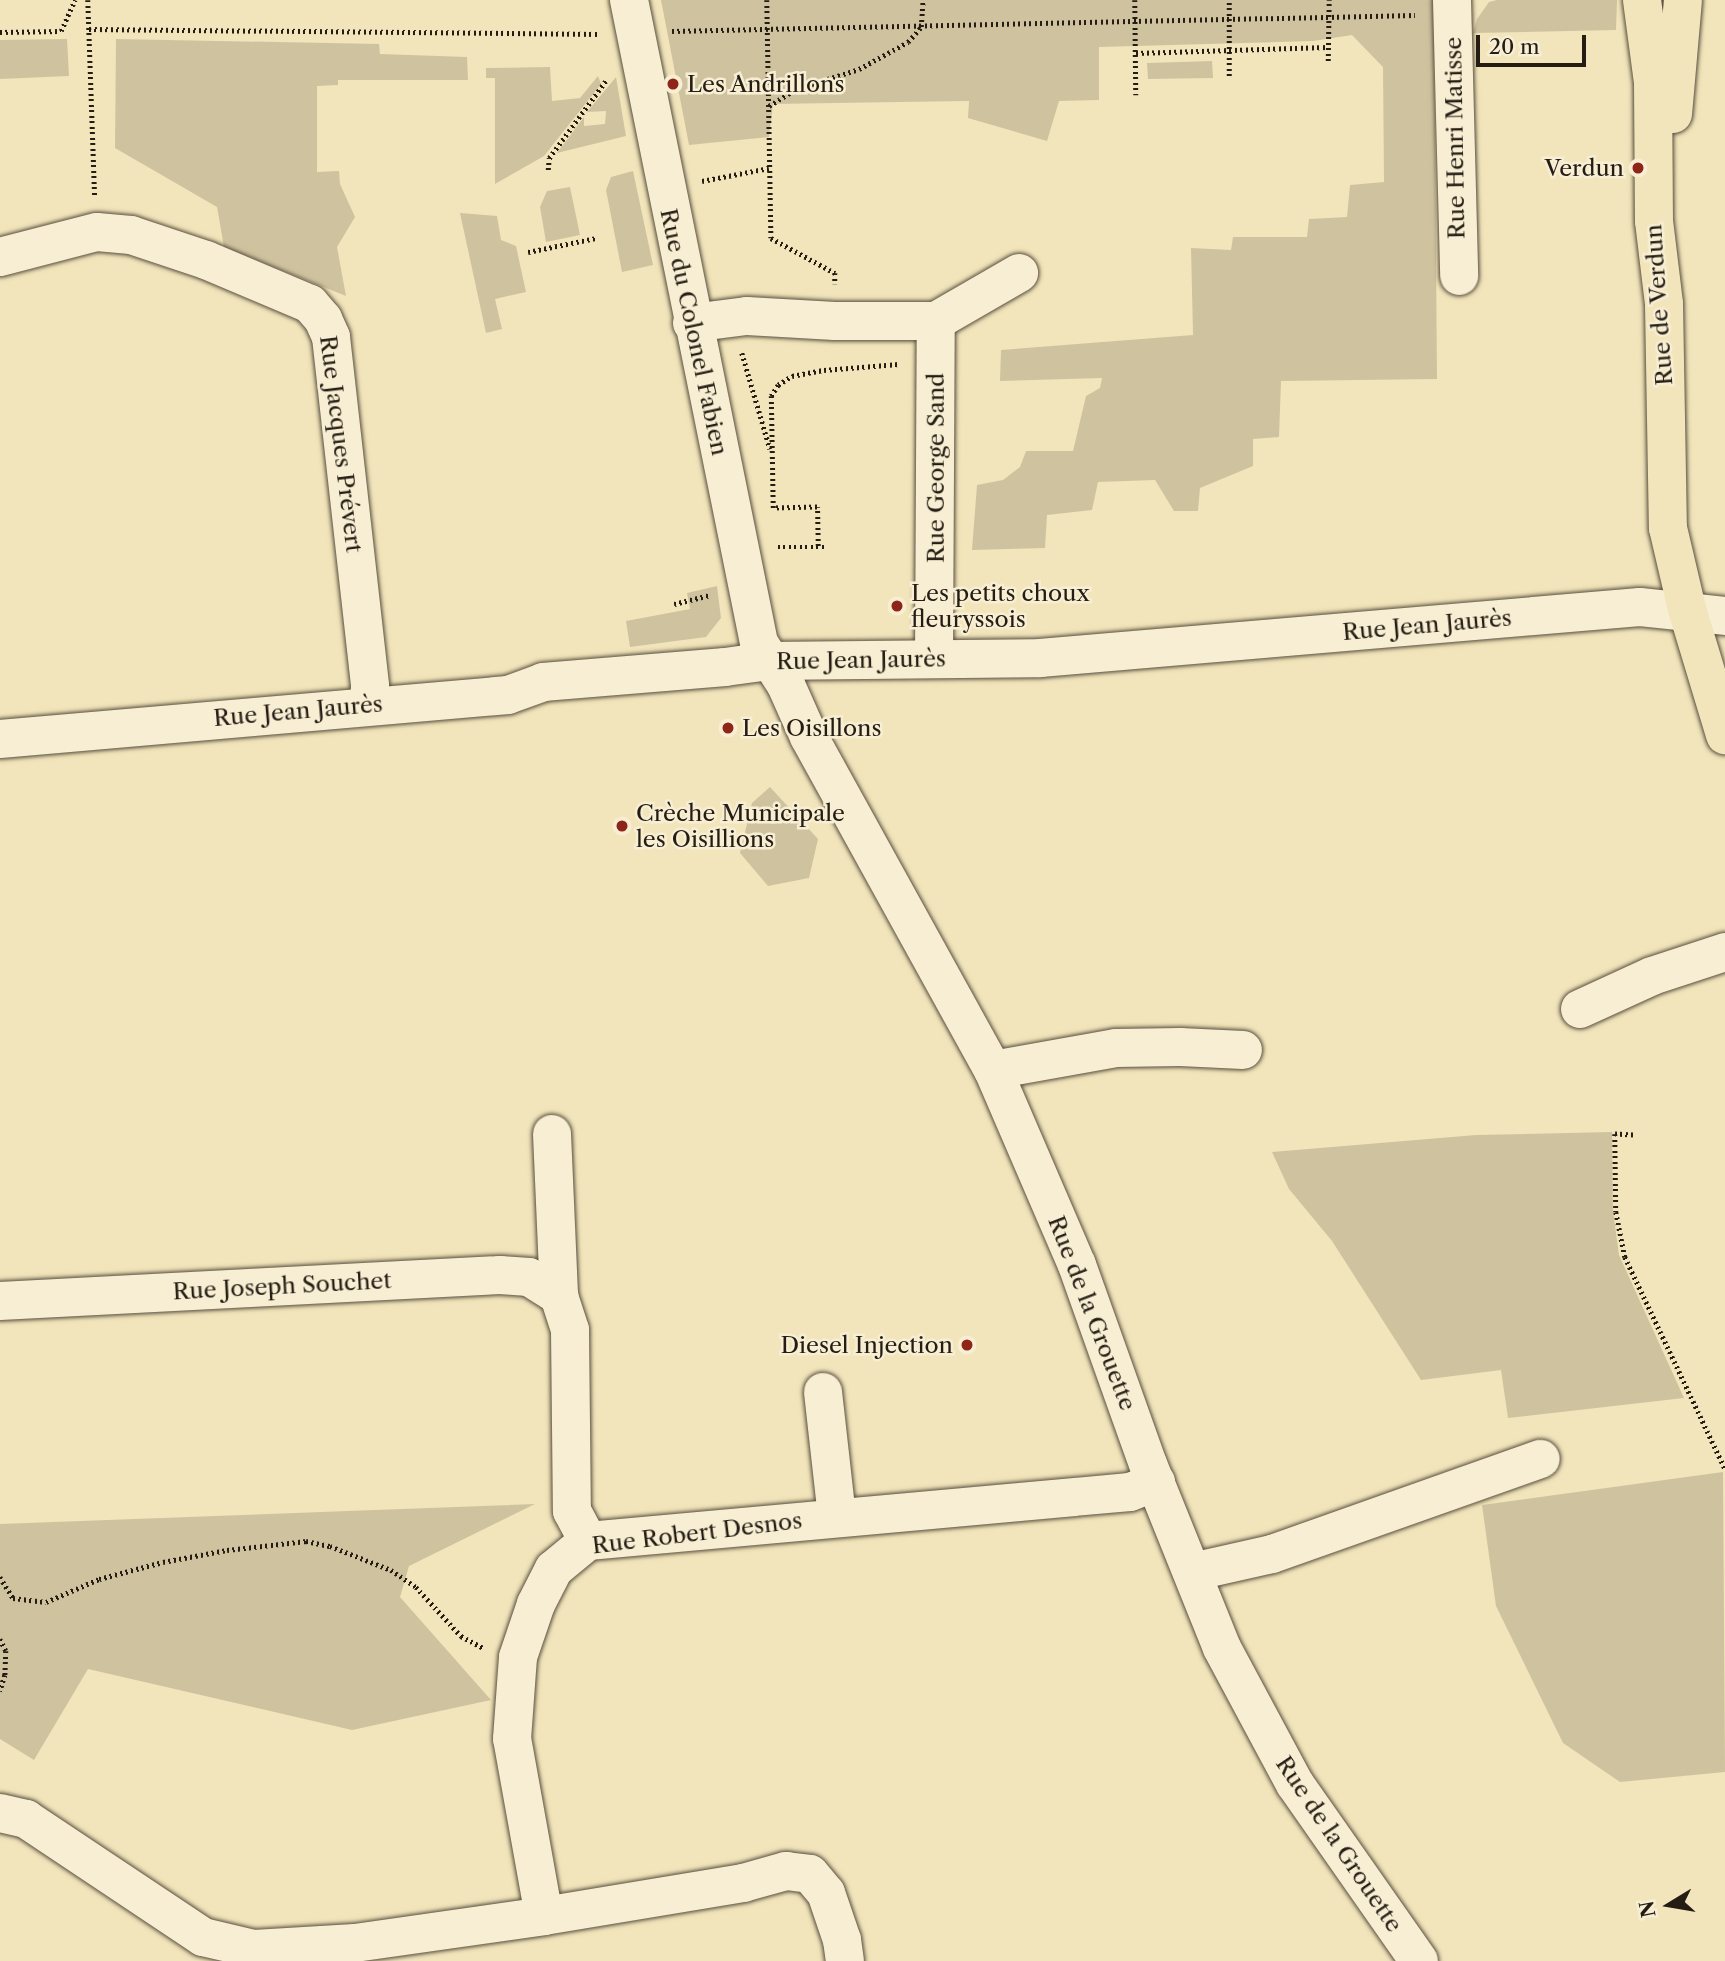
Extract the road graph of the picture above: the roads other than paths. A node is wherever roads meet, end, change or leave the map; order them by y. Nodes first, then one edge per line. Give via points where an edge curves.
1 (629, 0) edge
2 (1642, 0) edge
3 (1683, 0) edge
4 (1435, 7) edge
5 (0, 257) edge
6 (1019, 273) dead end
7 (1459, 276) dead end
8 (936, 321) junction
9 (692, 323) junction
10 (1687, 609) junction
11 (1725, 616) edge
12 (934, 658) junction
13 (768, 661) junction
14 (369, 705) junction
15 (1725, 735) edge
16 (0, 739) edge
17 (1725, 952) edge
18 (1580, 1009) dead end
19 (1243, 1050) dead end
20 (993, 1070) junction
21 (551, 1134) dead end
22 (559, 1296) junction
23 (0, 1301) edge
24 (823, 1392) dead end
25 (1541, 1459) dead end
26 (1156, 1482) junction
27 (837, 1517) junction
28 (588, 1541) junction
29 (1192, 1572) junction
30 (0, 1813) edge
31 (544, 1916) junction
32 (202, 1949) edge
33 (845, 1961) edge
34 (1419, 1961) edge

1 - 9 street, Rue du Colonel Fabien
2 - 10 main road, Rue de Verdun via 1653,82 1654,221 1664,304 1668,528
3 - 10 main road, Rue de Verdun via 1672,110 1683,326
4 - 7 street, Rue Henri Matisse
5 - 14 street, Rue Jacques Prévert via 97,232 131,235 310,304 323,319 331,337
6 - 8 street
8 - 9 street via 747,316
8 - 12 street, Rue George Sand
9 - 13 street, Rue du Colonel Fabien via 759,643
10 - 11 street, Rue Jean Jaurès
10 - 12 street, Rue Jean Jaurès via 1640,607 1040,657
10 - 15 main road, Rue de Verdun
12 - 13 street, Rue Jean Jaurès
13 - 14 street, Rue Jean Jaurès via 543,682 508,695
13 - 20 street, Rue de la Grouette via 786,685 809,737
14 - 16 street, Rue Jean Jaurès
17 - 18 street via 1653,976
19 - 20 street via 1116,1048
20 - 26 street, Rue de la Grouette via 1077,1265
21 - 22 street
22 - 23 street, Rue Joseph Souchet via 529,1277 500,1275
22 - 28 street via 570,1330 572,1511
24 - 27 street
25 - 29 street via 1272,1554
26 - 27 street, Rue Robert Desnos via 1129,1492
26 - 29 street, Rue de la Grouette
27 - 28 street, Rue Robert Desnos
28 - 31 street, Rue Robert Desnos via 554,1569 518,1657 512,1739
29 - 34 street, Rue de la Grouette via 1222,1648 1295,1784
30 - 32 street via 26,1819
31 - 32 street via 355,1943
31 - 33 street via 743,1883 786,1871 810,1874 826,1893

